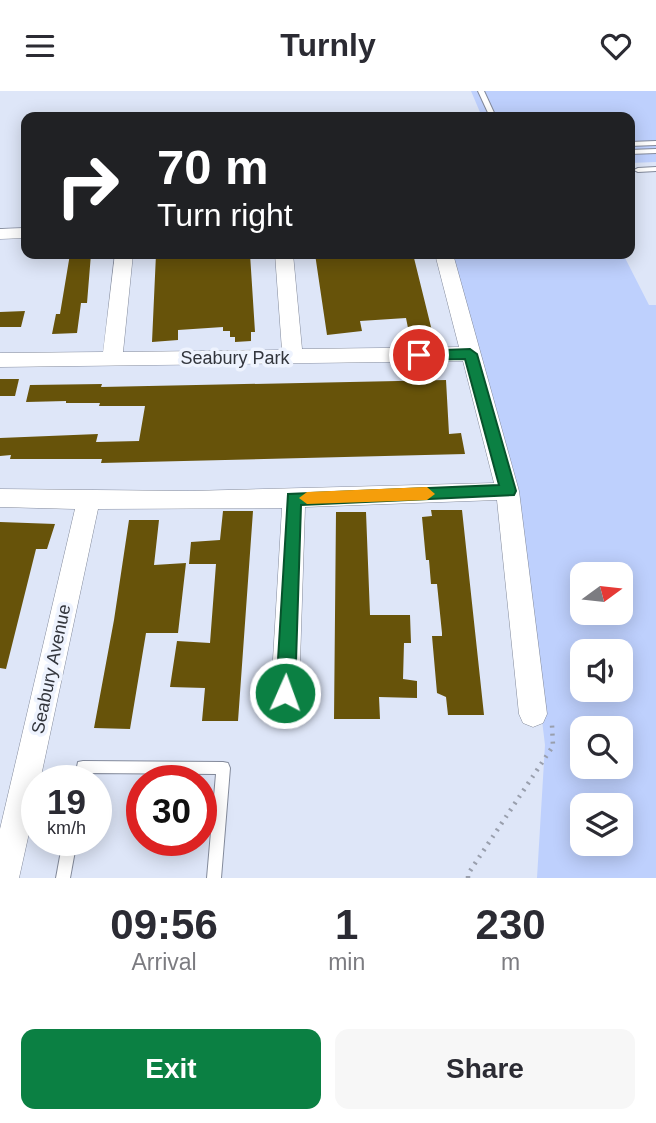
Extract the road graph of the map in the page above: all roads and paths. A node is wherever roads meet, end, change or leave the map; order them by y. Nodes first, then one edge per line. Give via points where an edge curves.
1 (481, 91) edge
2 (491, 112) edge
3 (656, 143) edge
4 (635, 144) edge
5 (656, 151) edge
6 (635, 152) edge
7 (656, 169) edge
8 (638, 170) dead end
9 (21, 233) edge
10 (0, 234) edge
11 (123, 259) edge
12 (284, 259) edge
13 (445, 259) edge
14 (470, 354) junction
15 (113, 358) junction
16 (293, 358) junction
17 (0, 359) edge
18 (508, 491) junction
19 (0, 498) edge
20 (293, 499) junction
21 (88, 501) junction
22 (285, 693) dead end
23 (533, 713) joint
24 (112, 767) edge
25 (66, 856) edge
26 (467, 877) edge
27 (4, 878) edge
28 (63, 878) edge
29 (214, 878) edge

1 - 2 lane
3 - 4 lane
5 - 6 lane
7 - 8 lane
9 - 10 street
11 - 15 street
12 - 16 street
13 - 14 street
14 - 16 street, Seabury Park
14 - 18 street
15 - 16 street, Seabury Park
15 - 17 street, Seabury Park
18 - 20 street
18 - 23 street
19 - 21 street
20 - 21 street
20 - 22 street
21 - 27 street, Seabury Avenue
23 - 26 path via 552,725 553,746
24 - 29 lane via 223,768
25 - 28 lane

